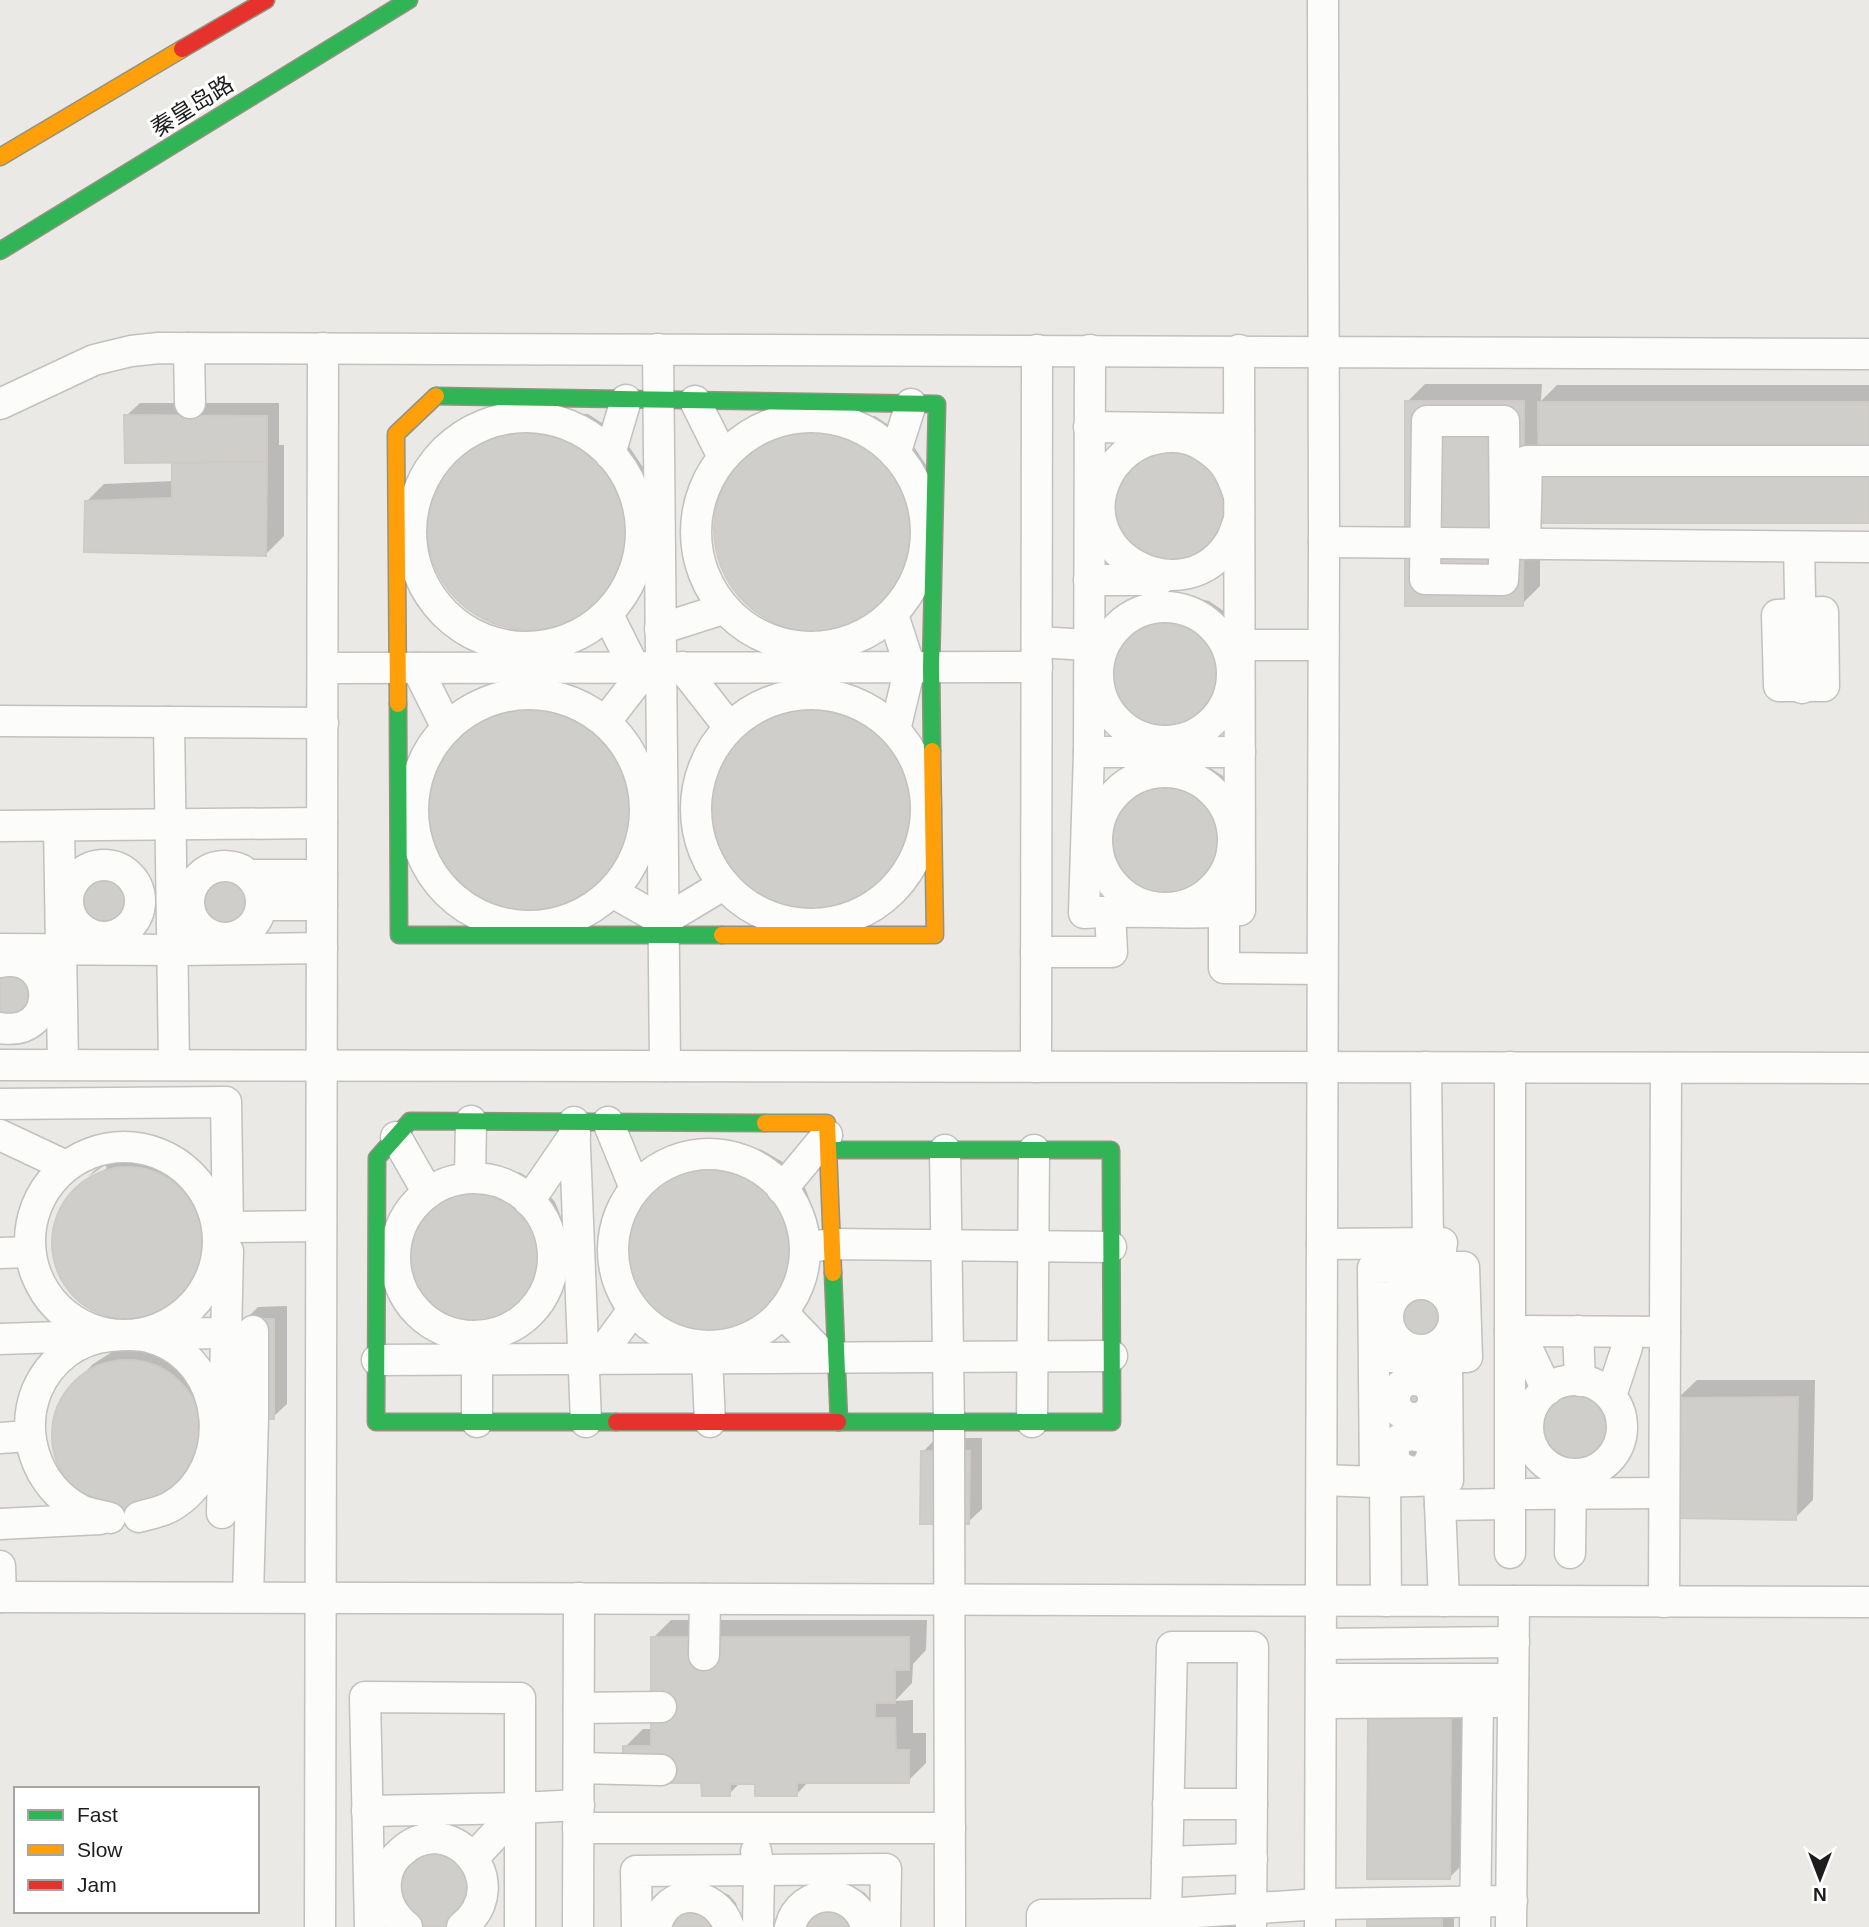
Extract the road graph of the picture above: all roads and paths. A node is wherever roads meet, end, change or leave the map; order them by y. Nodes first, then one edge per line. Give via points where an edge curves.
1 (266, 0) edge
2 (409, 0) edge
3 (1323, 0) edge
4 (0, 157) edge
5 (0, 251) edge
6 (189, 348) junction
7 (323, 348) junction
8 (657, 349) junction
9 (1037, 350) junction
10 (1090, 350) junction
11 (1239, 350) junction
12 (1322, 351) junction
13 (1869, 354) edge
14 (626, 400) junction
15 (658, 400) junction
16 (695, 401) junction
17 (430, 402) junction
18 (190, 403) dead end
19 (0, 404) edge
20 (911, 404) junction
21 (528, 408) junction
22 (814, 410) junction
23 (1098, 427) junction
24 (1236, 429) junction
25 (1172, 432) junction
26 (457, 440) junction
27 (610, 454) junction
28 (895, 454) junction
29 (723, 457) junction
30 (1222, 461) junction
31 (1869, 461) edge
32 (1114, 465) junction
33 (1095, 507) junction
34 (1239, 508) junction
35 (659, 541) junction
36 (1324, 542) junction
37 (695, 543) junction
38 (1426, 543) junction
39 (403, 544) junction
40 (1515, 544) junction
41 (1799, 547) junction
42 (1869, 547) edge
43 (1114, 548) junction
44 (1093, 577) junction
45 (1232, 579) junction
46 (1172, 588) junction
47 (723, 609) junction
48 (608, 615) junction
49 (893, 615) junction
50 (452, 620) junction
51 (1122, 622) junction
52 (660, 629) junction
53 (1228, 637) junction
54 (1089, 645) junction
55 (1323, 645) junction
56 (1037, 654) junction
57 (656, 667) junction
58 (921, 667) junction
59 (323, 668) junction
60 (418, 668) junction
61 (812, 669) junction
62 (528, 670) junction
63 (1802, 688) dead end
64 (1118, 720) junction
65 (0, 721) edge
66 (169, 722) junction
67 (605, 722) junction
68 (323, 723) junction
69 (1209, 725) junction
70 (729, 727) junction
71 (447, 728) junction
72 (895, 730) junction
73 (1091, 748) junction
74 (1168, 755) junction
75 (1237, 756) junction
76 (1123, 786) junction
77 (1220, 800) junction
78 (695, 820) junction
79 (406, 821) junction
80 (654, 821) junction
81 (322, 823) junction
82 (170, 824) junction
83 (227, 824) junction
84 (59, 825) junction
85 (104, 825) junction
86 (0, 826) edge
87 (1091, 842) junction
88 (1237, 848) junction
89 (102, 866) junction
90 (171, 866) junction
91 (60, 869) junction
92 (231, 870) junction
93 (1219, 881) junction
94 (723, 885) junction
95 (442, 887) junction
96 (322, 890) junction
97 (893, 891) junction
98 (612, 892) junction
99 (399, 903) junction
100 (261, 905) junction
101 (1111, 906) junction
102 (1169, 910) junction
103 (186, 911) junction
104 (1228, 912) junction
105 (136, 914) junction
106 (663, 928) junction
107 (811, 929) junction
108 (530, 930) junction
109 (908, 935) junction
110 (228, 944) junction
111 (322, 948) junction
112 (170, 950) junction
113 (1036, 952) junction
114 (45, 963) edge
115 (1322, 969) junction
116 (63, 1061) junction
117 (4, 1065) edge
118 (174, 1065) junction
119 (322, 1066) junction
120 (665, 1066) junction
121 (1036, 1067) junction
122 (1322, 1067) junction
123 (1426, 1067) junction
124 (1510, 1067) junction
125 (1666, 1068) junction
126 (1869, 1068) edge
127 (126, 1103) junction
128 (0, 1104) edge
129 (227, 1121) junction
130 (471, 1121) junction
131 (608, 1122) junction
132 (719, 1122) junction
133 (574, 1128) junction
134 (0, 1135) edge
135 (396, 1137) junction
136 (828, 1142) junction
137 (127, 1146) junction
138 (945, 1150) junction
139 (1034, 1150) junction
140 (720, 1156) junction
141 (65, 1166) junction
142 (470, 1178) junction
143 (198, 1183) junction
144 (635, 1188) junction
145 (782, 1189) junction
146 (428, 1193) junction
147 (529, 1201) junction
148 (321, 1226) junction
149 (228, 1227) junction
150 (1322, 1244) junction
151 (818, 1246) junction
152 (946, 1246) junction
153 (1033, 1247) junction
154 (1111, 1247) junction
155 (612, 1249) junction
156 (30, 1252) junction
157 (566, 1252) junction
158 (0, 1253) edge
159 (386, 1262) junction
160 (51, 1300) junction
161 (195, 1303) junction
162 (533, 1310) junction
163 (633, 1310) junction
164 (416, 1312) junction
165 (782, 1312) junction
166 (1515, 1331) junction
167 (1578, 1331) junction
168 (1665, 1332) junction
169 (230, 1334) junction
170 (120, 1335) junction
171 (12, 1339) edge
172 (477, 1347) junction
173 (1627, 1348) dead end
174 (1032, 1356) junction
175 (1112, 1356) junction
176 (831, 1357) junction
177 (948, 1357) junction
178 (707, 1358) junction
179 (580, 1359) junction
180 (385, 1360) junction
181 (200, 1374) junction
182 (43, 1376) junction
183 (1580, 1381) junction
184 (1417, 1388) junction
185 (1547, 1390) junction
186 (1611, 1396) junction
187 (477, 1422) junction
188 (586, 1422) junction
189 (710, 1422) junction
190 (839, 1422) junction
191 (949, 1422) junction
192 (1031, 1422) junction
193 (1519, 1425) junction
194 (15, 1437) edge
195 (1543, 1460) junction
196 (1603, 1465) junction
197 (1321, 1480) junction
198 (1570, 1484) junction
199 (193, 1488) junction
200 (55, 1491) junction
201 (1664, 1493) junction
202 (1510, 1494) junction
203 (1622, 1494) junction
204 (232, 1509) junction
205 (139, 1517) junction
206 (110, 1518) junction
207 (12, 1523) edge
208 (1510, 1553) dead end
209 (1570, 1553) dead end
210 (0, 1566) edge
211 (248, 1596) junction
212 (1, 1597) edge
213 (320, 1597) junction
214 (579, 1598) junction
215 (705, 1599) junction
216 (950, 1600) junction
217 (1321, 1600) junction
218 (1386, 1601) junction
219 (1451, 1601) junction
220 (1514, 1601) junction
221 (1664, 1602) junction
222 (1869, 1602) edge
223 (1457, 1642) junction
224 (1514, 1642) junction
225 (1412, 1643) junction
226 (1321, 1644) junction
227 (1361, 1644) junction
228 (704, 1655) dead end
229 (1321, 1691) junction
230 (1361, 1691) junction
231 (1412, 1691) junction
232 (1513, 1691) junction
233 (1464, 1695) junction
234 (661, 1707) dead end
235 (579, 1708) junction
236 (579, 1768) junction
237 (661, 1770) dead end
238 (1168, 1804) junction
239 (1252, 1804) junction
240 (520, 1808) junction
241 (367, 1811) junction
242 (578, 1816) junction
243 (437, 1824) junction
244 (752, 1828) junction
245 (950, 1828) junction
246 (394, 1858) junction
247 (473, 1858) junction
248 (1252, 1859) junction
249 (1167, 1862) junction
250 (880, 1869) junction
251 (758, 1870) junction
252 (643, 1871) junction
253 (520, 1890) junction
254 (844, 1899) edge
255 (692, 1906) edge
256 (475, 1908) edge
257 (385, 1913) edge
258 (1512, 1914) edge
259 (1475, 1915) edge
260 (1320, 1916) edge
261 (795, 1917) edge
262 (1153, 1920) edge
263 (1239, 1920) edge
264 (1092, 1921) edge
265 (1048, 1923) edge
266 (320, 1927) edge
267 (500, 1927) edge
268 (520, 1927) edge
269 (578, 1927) edge
270 (637, 1927) edge
271 (758, 1927) edge
272 (886, 1927) edge
273 (950, 1927) edge

1 - 4 street
2 - 5 street, 秦皇岛路
3 - 12 street
6 - 7 street
6 - 18 street
6 - 19 street via 131,351 94,360
7 - 8 street
7 - 59 street
8 - 9 street
8 - 15 street
9 - 10 street
9 - 56 street
10 - 11 street
10 - 23 street
11 - 12 street
11 - 24 street
12 - 13 street
12 - 36 street
14 - 15 street
14 - 21 street
14 - 27 street
15 - 16 street
15 - 35 street
16 - 22 street
16 - 29 street
17 - 21 street via 436,396
17 - 26 street
17 - 39 street via 396,434
20 - 22 street
20 - 28 street
20 - 58 street via 937,404
21 - 26 street via 517,416 478,426
21 - 27 street via 594,438
22 - 28 street via 879,438
22 - 29 street via 763,426
23 - 25 street
23 - 32 street
23 - 33 street
24 - 25 street
24 - 30 street
24 - 34 street
25 - 30 street via 1195,441
25 - 32 street via 1129,449
26 - 39 street via 425,474
27 - 48 street via 622,467 639,503 642,543 632,582
28 - 49 street via 907,466 924,503 927,543 916,582
29 - 37 street via 710,474 697,508
30 - 34 street via 1231,472
31 - 40 street via 1527,461
32 - 33 street
33 - 43 street
33 - 44 street
34 - 45 street
35 - 37 street
35 - 52 street
36 - 38 street
36 - 55 street
37 - 47 street via 704,578
38 - 40 street
38 - 40 street via 1427,421 1504,421
39 - 50 street via 419,578
39 - 60 street
40 - 41 street
41 - 42 street
41 - 63 street
43 - 44 street
43 - 46 street via 1130,564
44 - 46 street
44 - 51 street
44 - 54 street
45 - 46 street
45 - 53 street
46 - 51 street via 1154,607
46 - 53 street
47 - 52 street
47 - 61 street via 751,632 784,645
48 - 57 street
48 - 62 street via 575,638 536,648
49 - 58 street
49 - 61 street via 860,638 820,648
50 - 60 street
50 - 62 street via 466,632 500,646
51 - 64 street via 1102,648 1097,670 1100,692
52 - 57 street
53 - 55 street
53 - 69 street via 1231,690
53 - 75 street
54 - 56 street
54 - 73 street
55 - 115 street
56 - 58 street
56 - 113 street
57 - 61 street
57 - 62 street
57 - 67 street
57 - 70 street
57 - 80 street
58 - 61 street
58 - 72 street
58 - 109 street via 934,935
59 - 60 street
59 - 68 street
60 - 62 street
60 - 71 street
60 - 79 street
61 - 70 street via 802,692 763,702
61 - 72 street via 842,697 879,714
62 - 67 street via 561,698
62 - 71 street via 521,694 482,704
64 - 73 street
64 - 74 street
65 - 66 street
66 - 68 street
66 - 82 street
67 - 80 street via 626,744
68 - 81 street
69 - 74 street
69 - 75 street
70 - 78 street via 710,750 697,784
71 - 79 street via 428,751
72 - 97 street via 907,743 924,779 927,819 916,859
73 - 74 street
73 - 76 street
73 - 87 street
74 - 75 street
74 - 76 street
74 - 77 street
75 - 77 street
75 - 88 street
76 - 87 street via 1109,800
77 - 88 street
78 - 80 street
78 - 94 street via 704,855
79 - 95 street
79 - 99 street
80 - 98 street via 635,860
80 - 106 street
81 - 83 street
81 - 96 street
82 - 83 street
82 - 85 street
82 - 90 street
83 - 92 street
84 - 85 street
84 - 86 street
84 - 91 street
85 - 89 street
87 - 101 street via 1111,882
87 - 101 street via 1084,913
88 - 93 street
88 - 104 street via 1240,910
89 - 90 street
89 - 91 street
89 - 105 street via 124,872 133,880 138,891
89 - 114 street via 73,881
90 - 92 street
90 - 103 street
91 - 114 street
92 - 96 street
92 - 100 street via 257,885
92 - 103 street via 204,873 191,891
93 - 102 street via 1192,902
93 - 104 street
94 - 106 street
94 - 107 street via 751,908
95 - 99 street
95 - 108 street via 470,910
96 - 100 street
96 - 111 street
97 - 107 street via 860,914
97 - 109 street
98 - 106 street
98 - 108 street via 579,915
99 - 108 street via 399,935
100 - 110 street via 250,929
101 - 102 street
101 - 113 street via 1112,952
102 - 104 street
103 - 105 street
103 - 110 street via 206,932
103 - 112 street
104 - 115 street via 1224,968
105 - 112 street
105 - 114 street via 123,932
106 - 107 street
106 - 108 street
106 - 120 street
107 - 109 street
110 - 111 street
110 - 112 street
111 - 119 street
112 - 114 street
112 - 118 street
113 - 121 street
114 - 116 street
114 - 117 street
115 - 122 street
116 - 117 street
116 - 118 street
118 - 119 street
119 - 120 street
119 - 148 street
120 - 121 street
121 - 122 street
122 - 123 street
122 - 150 street
123 - 124 street
123 - 184 street
124 - 125 street
124 - 166 street
125 - 126 street
125 - 168 street
127 - 128 street
127 - 129 street via 226,1101
127 - 137 street
129 - 143 street
129 - 149 street
130 - 133 street
130 - 135 street via 410,1121
130 - 142 street
131 - 132 street
131 - 133 street
131 - 144 street
132 - 136 street via 827,1123
132 - 140 street
133 - 147 street
133 - 157 street
134 - 141 street
135 - 146 street
135 - 159 street via 377,1158
136 - 138 street
136 - 145 street
136 - 151 street
137 - 141 street via 94,1150
137 - 143 street via 159,1152 184,1167
138 - 139 street
138 - 152 street
139 - 153 street
139 - 154 street via 1111,1150
140 - 144 street via 692,1156 661,1167
140 - 145 street via 754,1165
141 - 156 street via 44,1190 31,1220
142 - 146 street
142 - 147 street via 493,1180
143 - 161 street via 216,1216 219,1245 213,1274
144 - 155 street via 618,1216
145 - 151 street via 796,1208 805,1237
146 - 159 street via 404,1219
147 - 157 street
148 - 149 street
148 - 213 street
149 - 169 street
150 - 184 street
150 - 197 street
151 - 152 street
151 - 165 street
151 - 176 street
152 - 153 street
152 - 177 street
153 - 154 street
153 - 174 street
154 - 175 street
155 - 157 street
155 - 163 street via 617,1282
156 - 158 street
156 - 160 street via 39,1283
157 - 162 street via 554,1261 548,1287
157 - 179 street
159 - 164 street
159 - 180 street
160 - 170 street via 86,1327
160 - 171 street
161 - 169 street
161 - 170 street via 177,1320 150,1332
162 - 172 street via 512,1327 486,1336
162 - 179 street
163 - 165 street via 658,1332 688,1345 722,1346 751,1338
163 - 179 street
164 - 172 street
164 - 180 street
165 - 176 street
166 - 167 street
166 - 185 street
166 - 193 street
167 - 168 street
167 - 183 street
168 - 201 street
169 - 170 street
169 - 181 street
169 - 204 street
169 - 204 street via 254,1418
170 - 171 street
170 - 181 street via 152,1338 179,1352
170 - 182 street via 91,1338 64,1353
171 - 182 street
172 - 179 street
172 - 180 street
172 - 187 street
173 - 186 street
174 - 175 street
174 - 177 street
174 - 192 street
175 - 192 street via 1112,1422
176 - 177 street
176 - 178 street
176 - 190 street
177 - 191 street
178 - 179 street
178 - 189 street
179 - 188 street
180 - 187 street via 376,1422
181 - 199 street via 213,1401 216,1432 209,1462
182 - 194 street
183 - 185 street via 1568,1380
183 - 186 street
184 - 184 street via 1373,1268 1376,1268
184 - 197 street
184 - 202 street
184 - 218 street
184 - 219 street
185 - 193 street
186 - 196 street via 1623,1424 1621,1440
187 - 188 street
188 - 189 street
189 - 190 street
190 - 191 street
191 - 192 street
191 - 216 street
193 - 195 street
193 - 202 street
194 - 200 street
195 - 198 street
195 - 202 street
196 - 198 street
196 - 203 street
197 - 217 street
198 - 202 street
198 - 203 street
198 - 209 street
199 - 204 street
199 - 205 street via 170,1507
200 - 206 street via 80,1509
200 - 207 street
201 - 203 street
201 - 221 street
202 - 208 street
204 - 205 street
204 - 211 street
205 - 206 street
206 - 207 street
210 - 212 street
211 - 212 street
211 - 213 street
213 - 214 street
213 - 266 street
214 - 215 street
214 - 235 street
215 - 216 street
215 - 228 street
216 - 217 street
216 - 245 street
217 - 218 street
217 - 226 street
218 - 219 street
218 - 225 street
218 - 227 street
219 - 220 street
219 - 223 street
220 - 221 street
220 - 224 street
221 - 222 street
223 - 224 street
223 - 225 street
223 - 233 street
224 - 232 street
225 - 227 street
225 - 231 street
226 - 227 street
226 - 229 street
227 - 230 street
229 - 230 street
229 - 260 street
230 - 231 street
231 - 233 street
232 - 233 street
232 - 258 street
233 - 259 street
234 - 235 street
235 - 236 street
236 - 237 street
236 - 242 street
238 - 239 street
238 - 239 street via 1172,1647 1253,1647
238 - 249 street
239 - 248 street
240 - 241 street via 520,1698 365,1697
240 - 242 street
240 - 243 street
240 - 247 street
240 - 253 street
241 - 243 street
241 - 246 street
241 - 257 street
242 - 244 street
242 - 269 street
243 - 246 street
243 - 247 street
244 - 245 street
244 - 251 street
245 - 273 street
246 - 257 street via 387,1873
247 - 256 street via 482,1876
248 - 249 street
248 - 263 street
249 - 262 street
250 - 254 street
250 - 254 street
250 - 272 street via 886,1869
251 - 254 street
251 - 255 street
251 - 255 street
251 - 261 street
251 - 271 street
252 - 255 street
252 - 255 street
252 - 270 street via 636,1871
253 - 256 street
253 - 268 street
254 - 261 street via 810,1900
256 - 267 street
258 - 259 street
259 - 260 street
260 - 263 street
262 - 263 street
262 - 264 street
264 - 265 street

